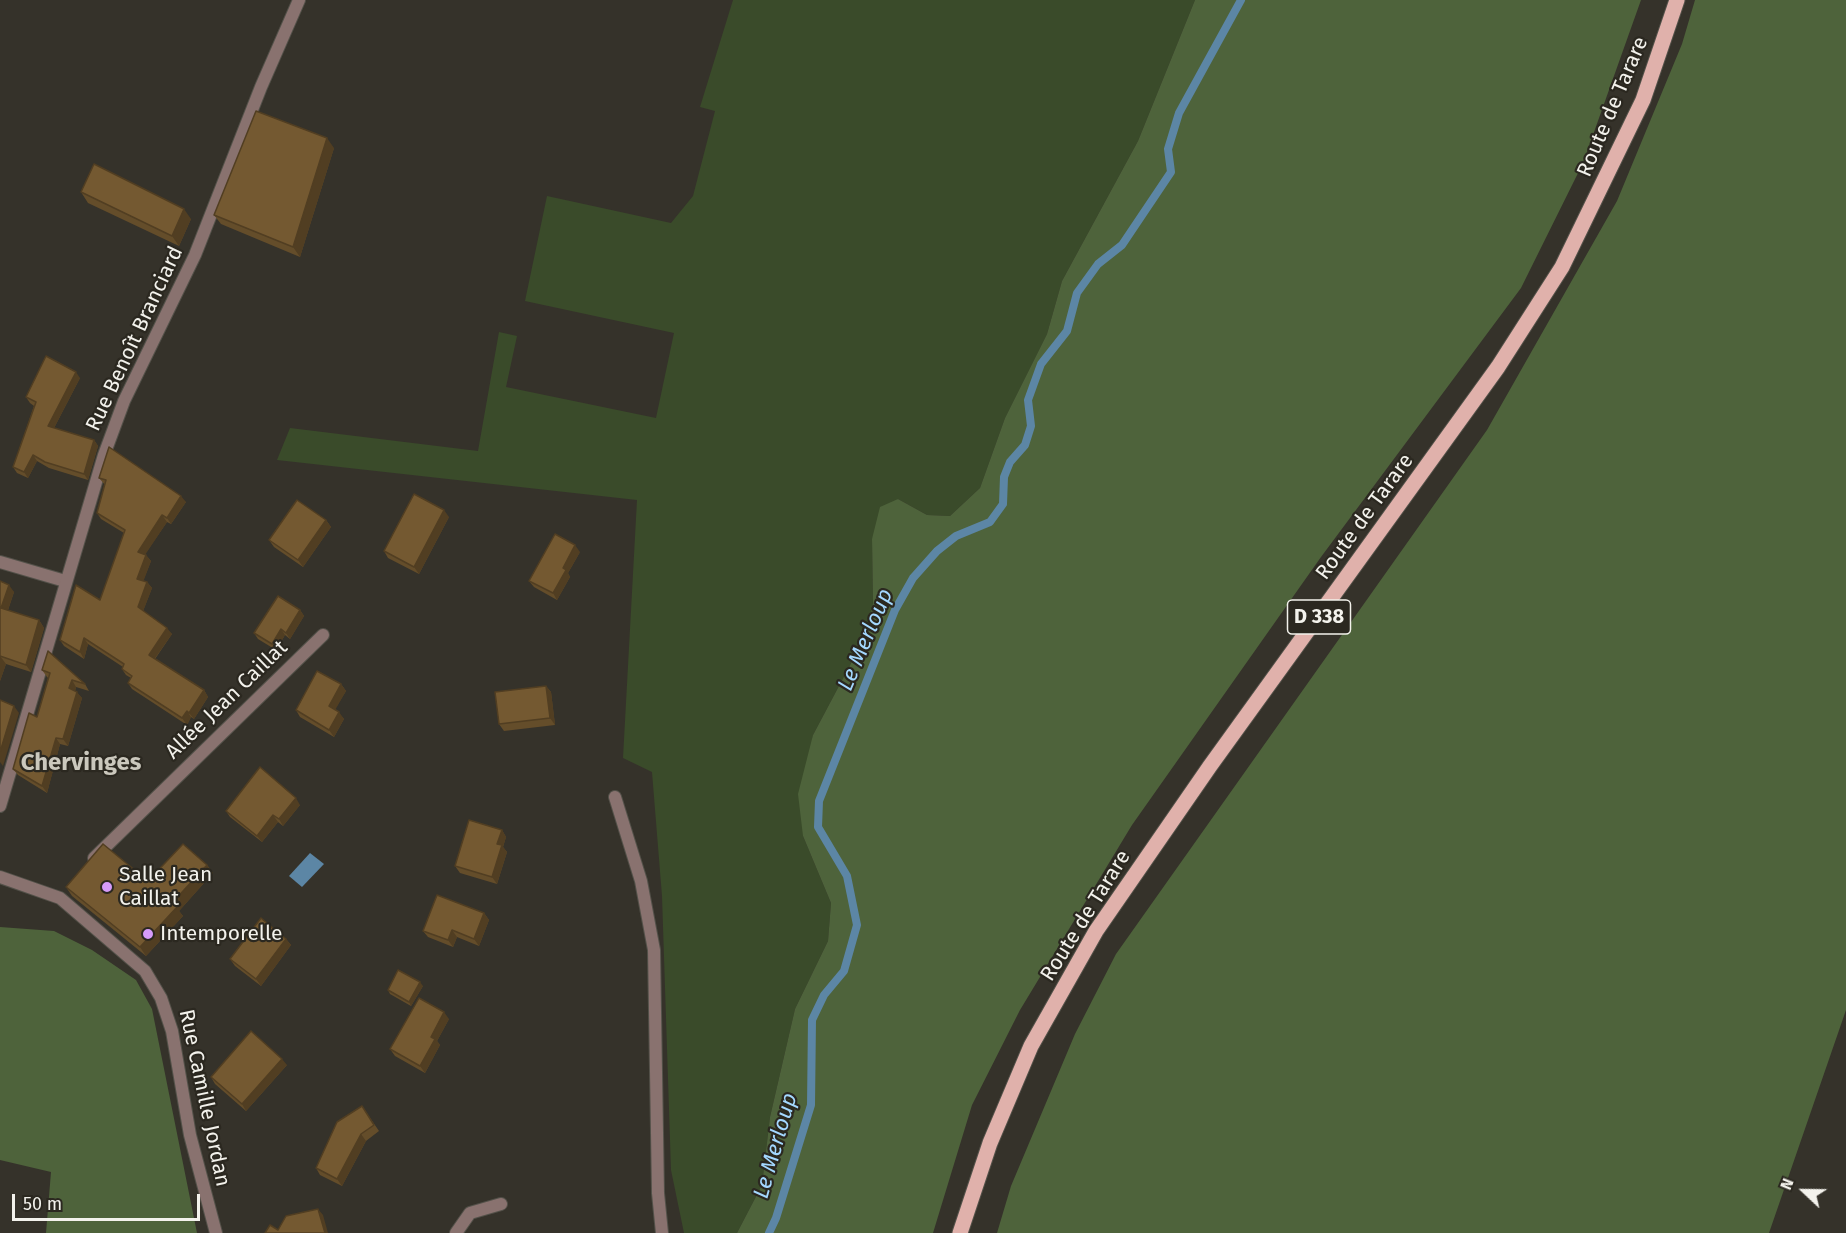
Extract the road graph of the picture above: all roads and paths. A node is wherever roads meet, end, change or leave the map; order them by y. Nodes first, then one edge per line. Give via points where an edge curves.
1 (299, 0) edge
2 (1677, 0) edge
3 (0, 562) edge
4 (65, 581) junction
5 (323, 635) dead end
6 (615, 797) dead end
7 (0, 806) edge
8 (88, 865) edge
9 (0, 877) edge
10 (501, 1204) dead end
11 (216, 1233) edge
12 (456, 1233) edge
13 (662, 1233) edge
14 (960, 1233) edge

1 - 4 street, Rue Benoît Branciard via 195,255 124,401
2 - 14 main road, Route de Tarare / D 338 via 1643,100 1562,267 1498,367 1210,765 1096,931 1032,1046 990,1143
3 - 4 street
4 - 7 street, Rue Benoît Branciard
5 - 8 street, Allée Jean Caillat
6 - 13 street via 641,881 654,950 657,1193
9 - 11 street, Rue Camille Jordan via 63,893 145,971 161,998 172,1031 190,1135
10 - 12 street via 470,1213

